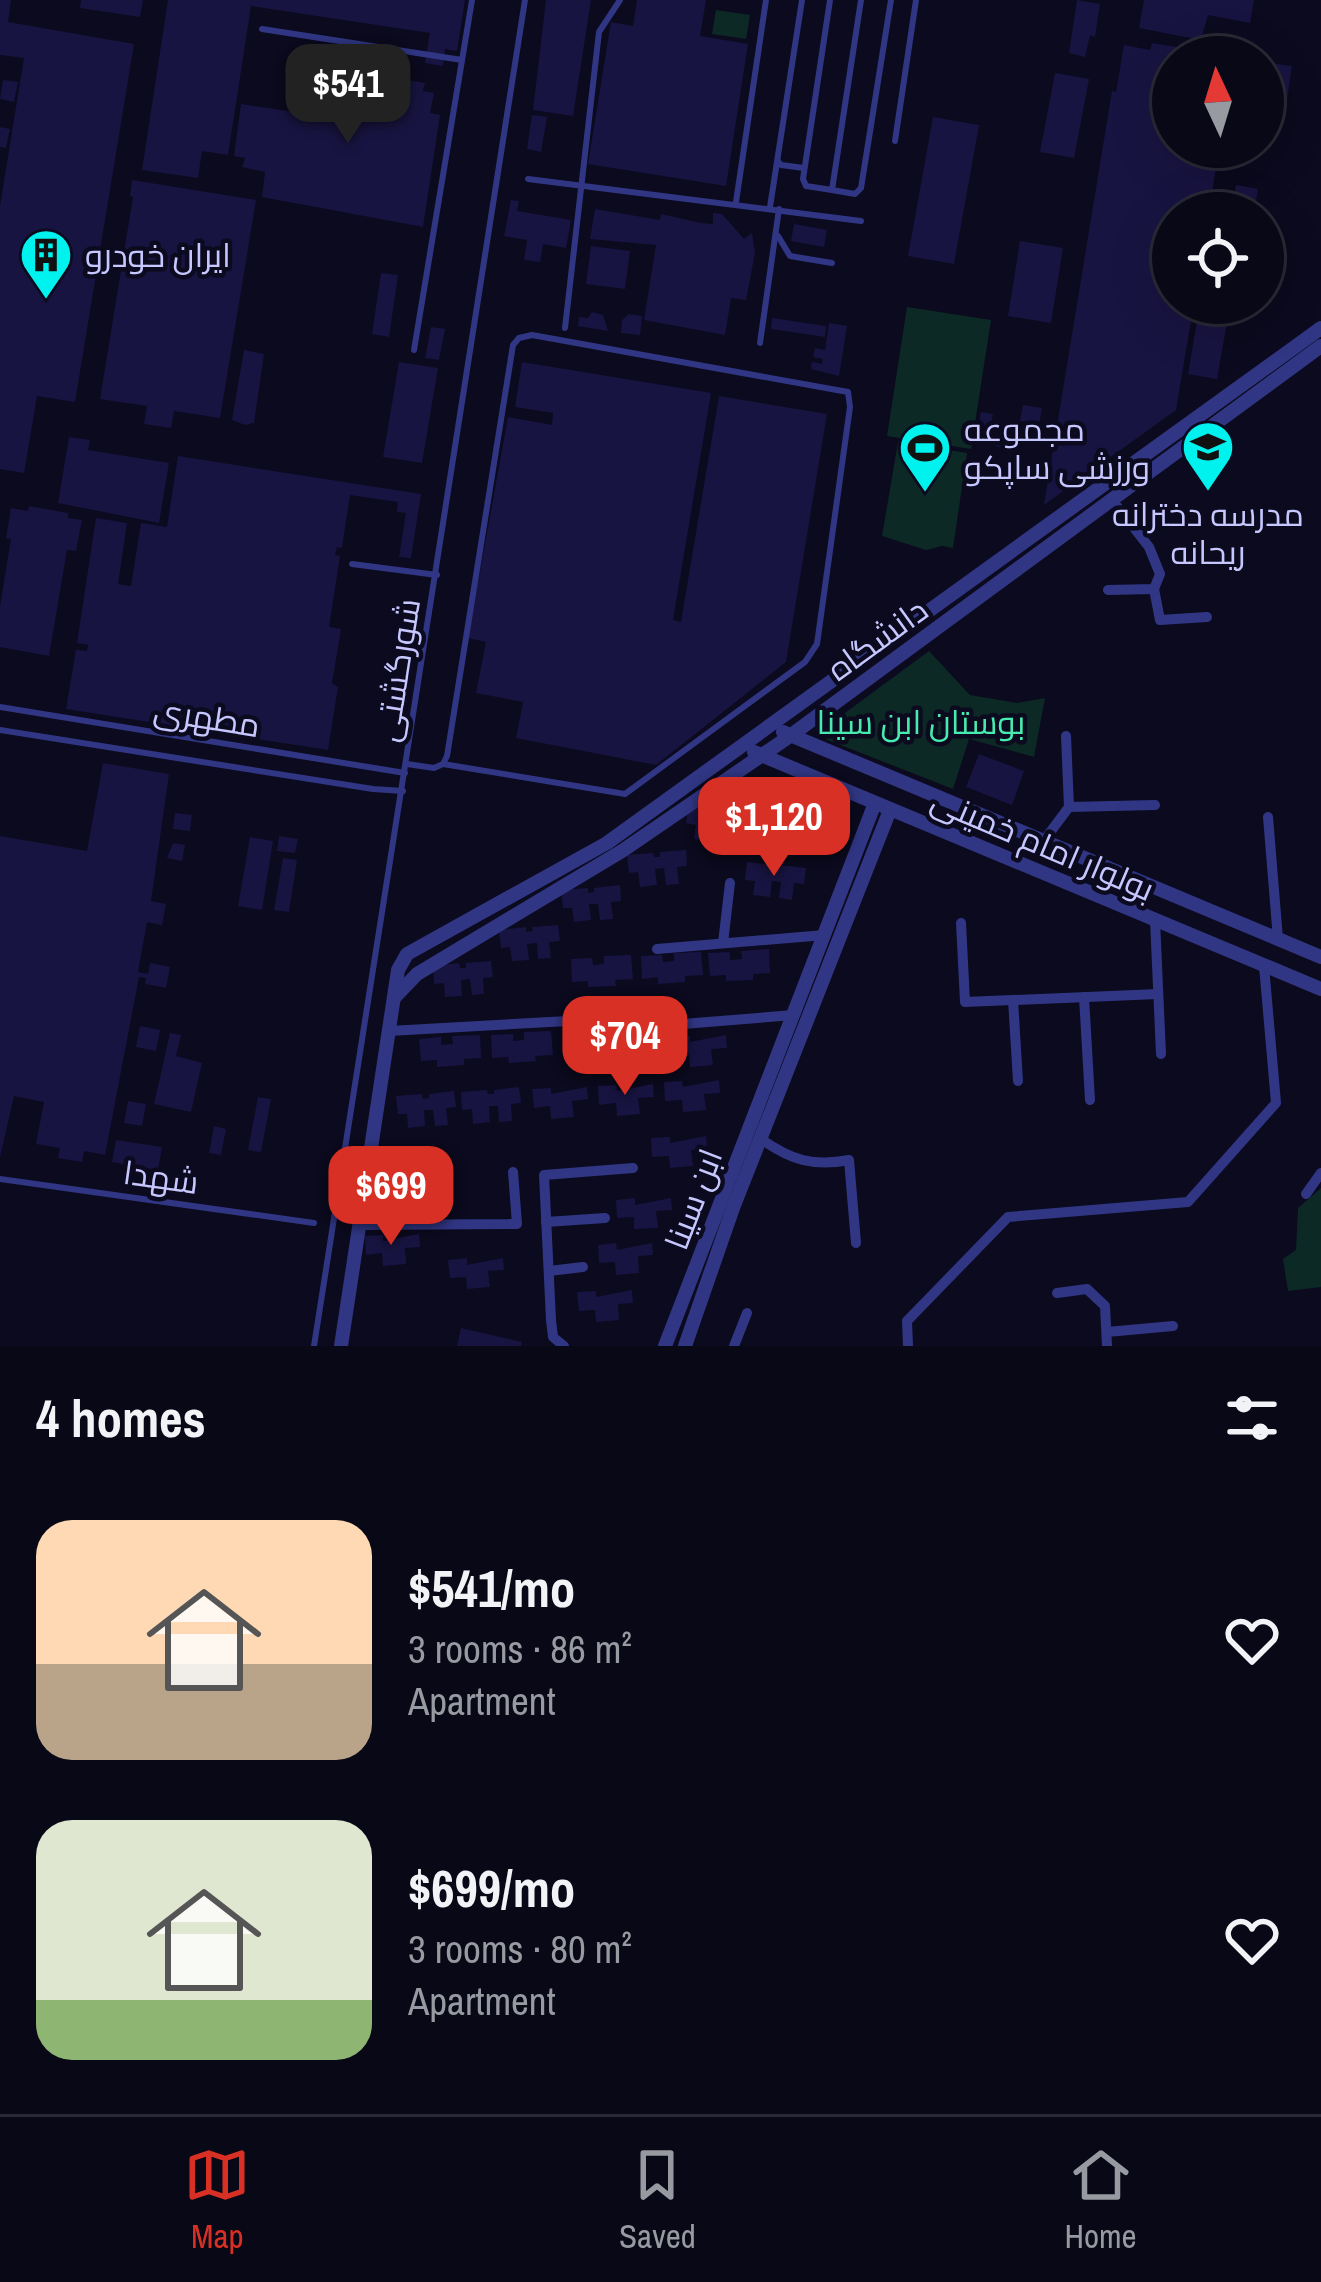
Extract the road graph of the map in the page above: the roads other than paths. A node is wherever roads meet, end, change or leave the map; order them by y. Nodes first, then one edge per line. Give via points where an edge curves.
1 (472, 0) edge
2 (525, 0) edge
3 (620, 0) edge
4 (766, 0) edge
5 (802, 0) edge
6 (830, 0) edge
7 (861, 0) edge
8 (891, 0) edge
9 (916, 0) edge
10 (262, 29) dead end
11 (462, 60) junction
12 (895, 141) dead end
13 (778, 161) junction
14 (804, 168) junction
15 (528, 179) dead end
16 (579, 185) junction
17 (832, 190) junction
18 (736, 202) junction
19 (775, 208) junction
20 (861, 221) dead end
21 (776, 233) junction
22 (832, 263) dead end
23 (565, 328) dead end
24 (1321, 328) edge
25 (760, 343) dead end
26 (1321, 346) edge
27 (413, 350) dead end
28 (1112, 500) junction
29 (352, 564) dead end
30 (437, 575) junction
31 (1108, 590) dead end
32 (1154, 590) junction
33 (1207, 617) dead end
34 (0, 707) edge
35 (773, 726) junction
36 (0, 730) edge
37 (790, 736) junction
38 (1066, 736) dead end
39 (751, 751) junction
40 (443, 764) junction
41 (406, 769) junction
42 (403, 791) junction
43 (1155, 805) dead end
44 (883, 807) junction
45 (1069, 807) junction
46 (1268, 817) dead end
47 (1042, 843) junction
48 (730, 883) dead end
49 (1155, 920) junction
50 (961, 922) dead end
51 (825, 935) junction
52 (1278, 940) junction
53 (722, 944) junction
54 (657, 949) dead end
55 (1321, 957) edge
56 (1264, 966) junction
57 (1321, 989) edge
58 (1158, 994) junction
59 (394, 998) junction
60 (1084, 998) junction
61 (1013, 1000) junction
62 (794, 1015) junction
63 (568, 1022) dead end
64 (622, 1029) dead end
65 (389, 1030) junction
66 (1161, 1054) dead end
67 (1018, 1081) dead end
68 (1090, 1100) dead end
69 (761, 1139) junction
70 (633, 1168) dead end
71 (513, 1172) dead end
72 (1321, 1173) edge
73 (0, 1179) edge
74 (1306, 1193) dead end
75 (604, 1218) dead end
76 (547, 1222) junction
77 (314, 1223) dead end
78 (358, 1225) junction
79 (856, 1243) dead end
80 (583, 1267) dead end
81 (549, 1270) junction
82 (1057, 1293) dead end
83 (747, 1312) dead end
84 (1173, 1326) dead end
85 (1107, 1339) edge
86 (314, 1346) edge
87 (341, 1346) edge
88 (564, 1346) edge
89 (665, 1346) edge
90 (686, 1346) edge
91 (734, 1346) edge
92 (908, 1346) edge

1 - 11 lane
2 - 30 lane, شورگشتی
3 - 16 lane via 599,32
4 - 18 lane
5 - 13 lane
6 - 14 lane
7 - 17 lane
8 - 17 lane via 861,188
9 - 12 lane
10 - 11 lane
11 - 27 lane
13 - 14 lane
13 - 19 lane
14 - 17 lane via 806,186
15 - 16 lane
16 - 18 lane
16 - 23 lane
18 - 19 lane
19 - 20 lane
19 - 21 lane
21 - 22 lane via 790,256
21 - 25 lane
24 - 35 street, دانشگاه
26 - 28 street, دانشگاه
28 - 32 street via 1150,547 1160,574
28 - 37 street, دانشگاه
29 - 30 lane
30 - 41 lane, شورگشتی
31 - 32 street
32 - 33 street via 1160,620
34 - 41 lane, مطهری
35 - 37 street, بولوار امام خمینی
35 - 39 street, دانشگاه
36 - 42 lane, مطهری
37 - 39 street, دانشگاه
37 - 47 street, بولوار امام خمینی
38 - 45 street
39 - 44 street, بولوار امام خمینی
39 - 59 street, دانشگاه via 622,851 417,974
39 - 59 street, دانشگاه via 607,843 407,954
40 - 40 lane, مطهری via 520,338 848,392 817,644 806,662 625,794
40 - 41 lane, مطهری
41 - 42 lane, شورگشتی
42 - 86 lane, شورگشتی
43 - 45 street
44 - 49 street, بولوار امام خمینی
44 - 51 street, ابن سینا
44 - 69 street, ابن سینا
45 - 47 street
46 - 52 street
47 - 52 street, بولوار امام خمینی
48 - 53 street
49 - 56 street, بولوار امام خمینی
49 - 58 street
50 - 61 street via 964,1002
51 - 53 street
51 - 62 street, ابن سینا
52 - 55 street, بولوار امام خمینی
53 - 54 street
56 - 57 street, بولوار امام خمینی
56 - 92 street via 1276,1103 1188,1202 1008,1217 907,1321
58 - 60 street
58 - 66 street
59 - 65 street
60 - 61 street
60 - 68 street
61 - 67 street
62 - 64 street
62 - 89 street, ابن سینا
63 - 65 street
65 - 78 street
69 - 79 street via 807,1164 849,1160
69 - 90 street, ابن سینا
70 - 76 street via 544,1174
71 - 78 street via 517,1224
72 - 74 street
73 - 77 lane, شهدا
75 - 76 street
76 - 81 street
78 - 87 street
80 - 81 street
81 - 88 street via 553,1337
82 - 85 street via 1087,1289 1105,1306
83 - 91 street
84 - 85 street

